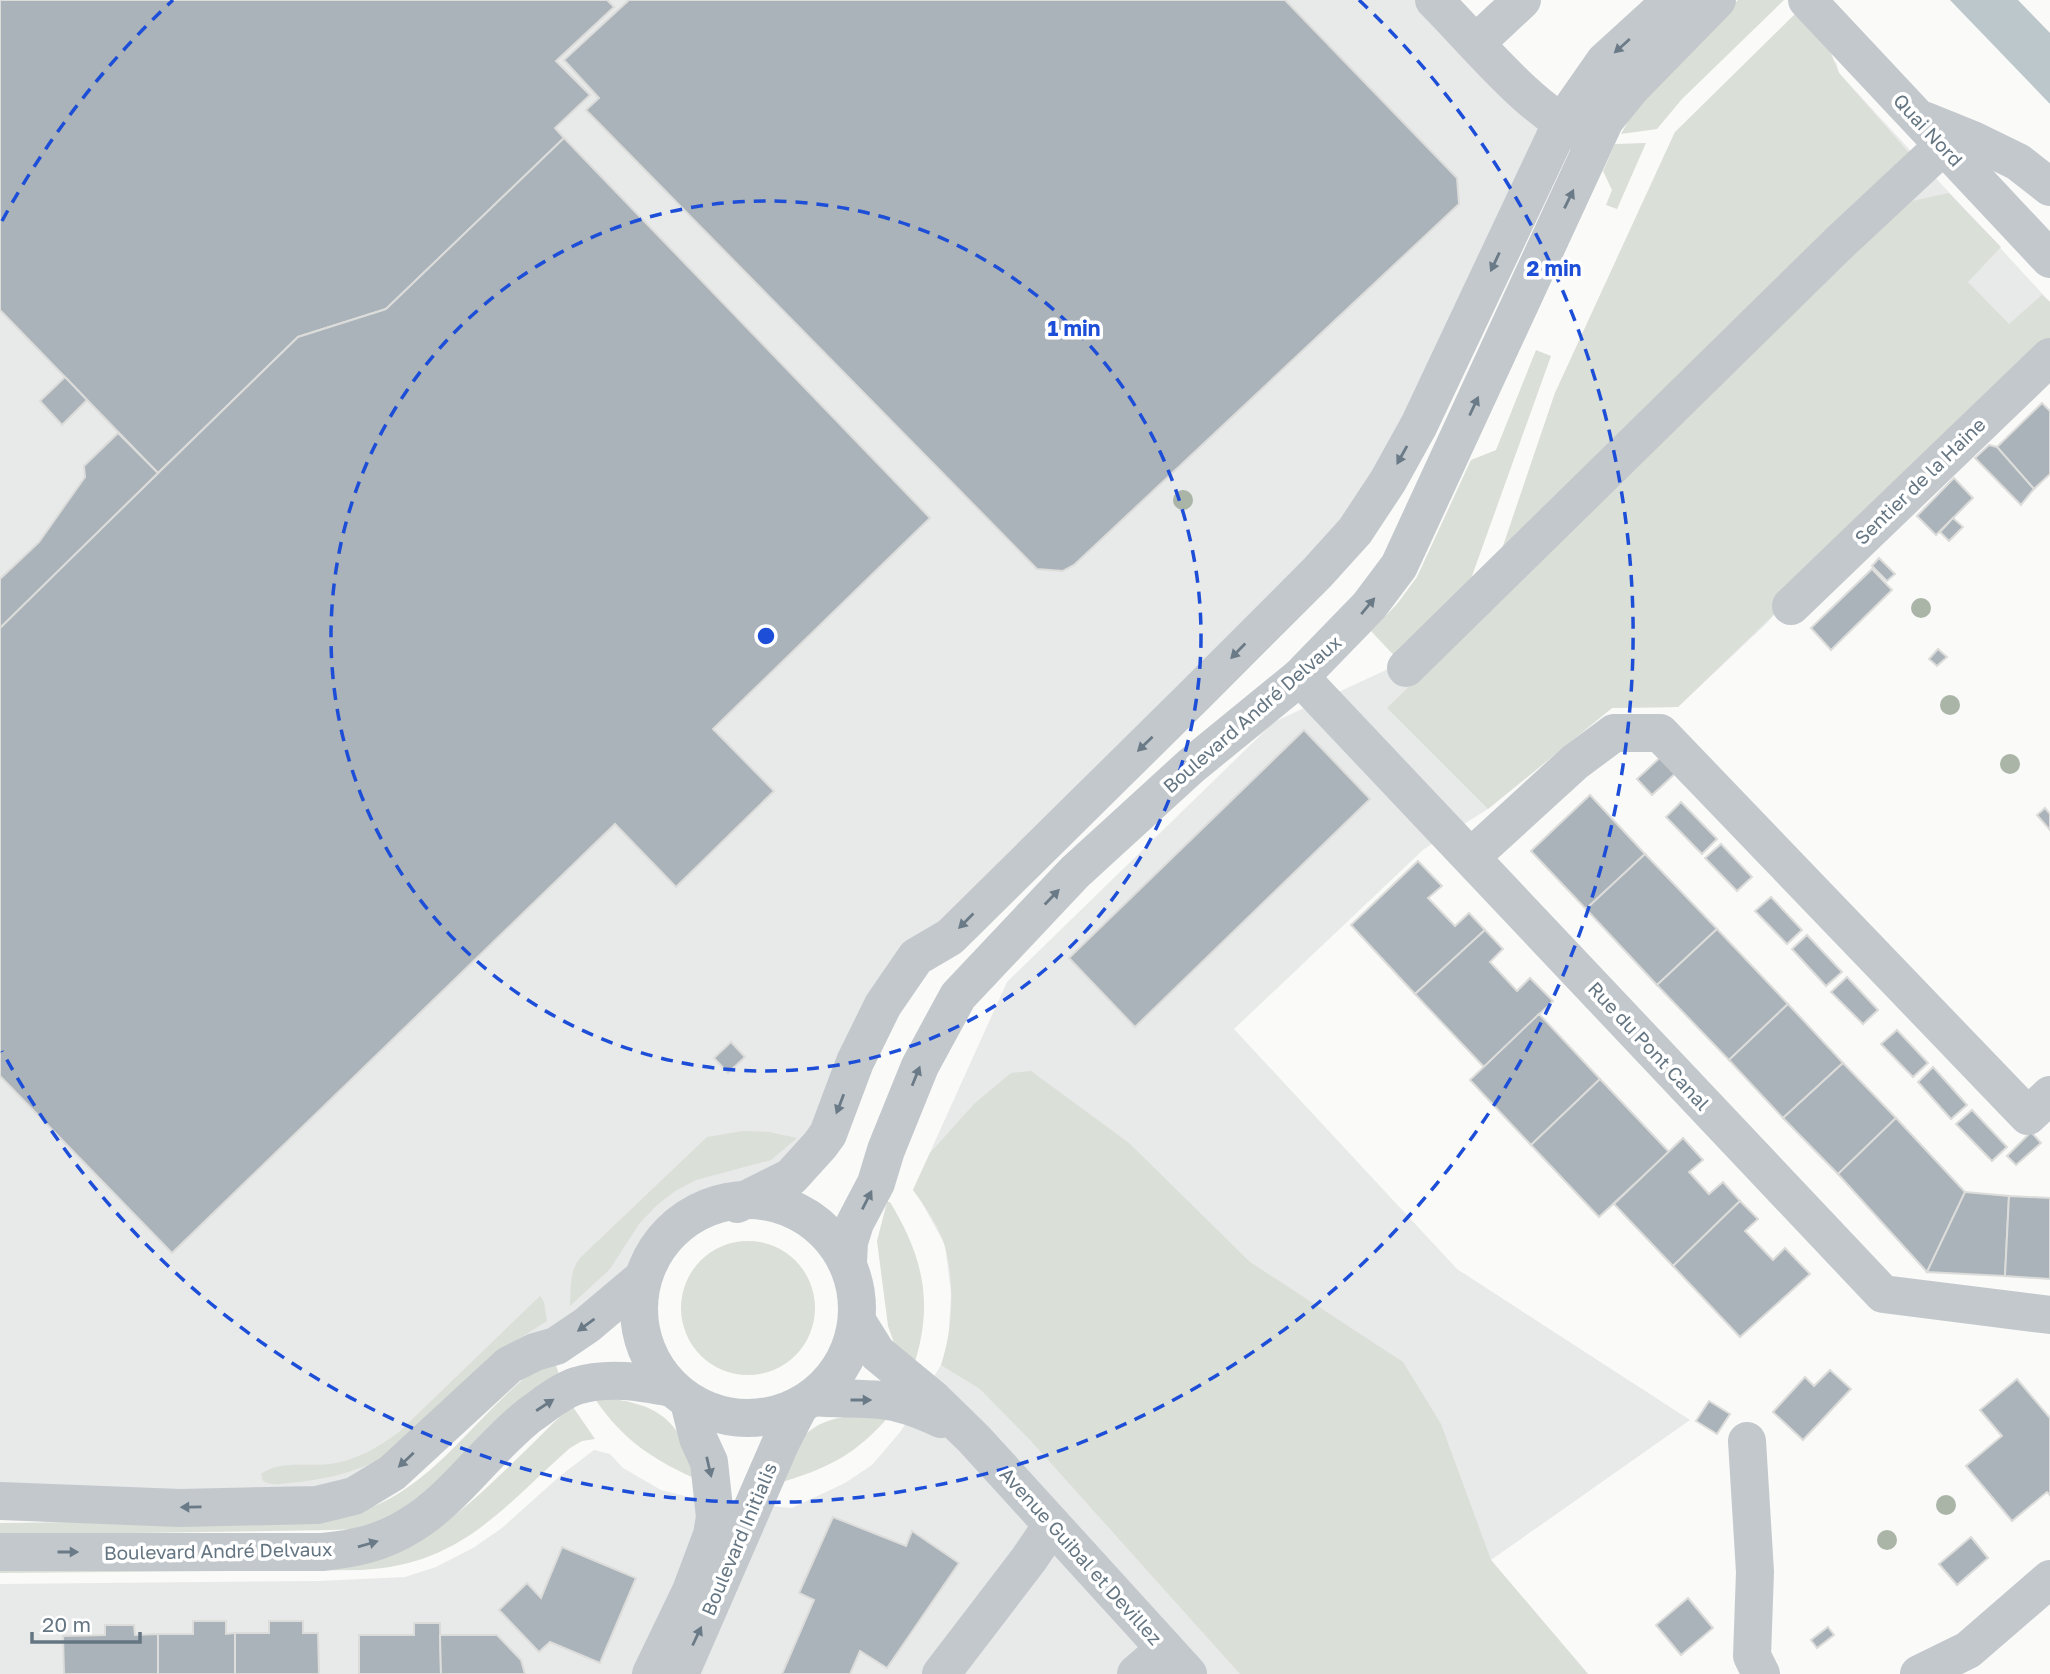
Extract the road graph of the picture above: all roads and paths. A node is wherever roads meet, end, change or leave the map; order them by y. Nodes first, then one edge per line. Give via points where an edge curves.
1 (1434, 0) edge
2 (1522, 0) edge
3 (1672, 0) edge
4 (1717, 0) edge
5 (1807, 0) edge
6 (1476, 43) junction
7 (1917, 117) junction
8 (1561, 124) junction
9 (1597, 140) junction
10 (1944, 146) junction
11 (2050, 187) edge
12 (2050, 259) edge
13 (2050, 357) edge
14 (1791, 606) dead end
15 (1406, 668) dead end
16 (1300, 677) junction
17 (1471, 857) junction
18 (2050, 1095) edge
19 (737, 1204) junction
20 (848, 1262) junction
21 (638, 1282) junction
22 (2050, 1314) edge
23 (857, 1321) junction
24 (680, 1395) junction
25 (807, 1401) junction
26 (974, 1439) junction
27 (1747, 1441) dead end
28 (0, 1502) edge
29 (1052, 1525) junction
30 (0, 1552) edge
31 (2050, 1579) edge
32 (1176, 1662) edge
33 (651, 1674) edge
34 (680, 1674) edge
35 (941, 1674) edge
36 (1136, 1674) edge
37 (1761, 1674) edge
38 (1919, 1674) edge

1 - 6 street
2 - 6 street
3 -> 8 street via 1605,61
4 - 9 street, Boulevard André Delvaux via 1631,88 1605,120
5 - 7 street, Quai Nord
6 - 8 street
7 - 10 street, Quai Nord
7 - 11 street via 2018,162
8 - 9 street
8 -> 19 street via 1419,425 1355,531 950,937 916,957 883,1005 828,1134 791,1177
16 -> 9 street, Boulevard André Delvaux via 1369,606 1399,566
10 - 12 street, Quai Nord
10 - 15 street
13 - 14 street, Sentier de la Haine
16 - 17 street, Rue du Pont Canal
20 -> 16 street, Boulevard André Delvaux via 855,1223 876,1182 915,1078 958,996 1075,872 1191,766
17 - 18 street via 1575,762 1614,733 1660,733 2028,1116
17 - 22 street, Rue du Pont Canal via 1883,1294
19 - 20 street via 780,1202 808,1216 831,1236
19 - 21 street via 712,1208 673,1228 649,1258
20 - 23 street via 856,1291
21 - 24 street via 645,1347 656,1369
21 -> 28 street via 556,1346 509,1365 392,1472 354,1496 317,1504 180,1508
23 - 25 street via 850,1350 835,1376
23 - 26 street, Avenue Guibal et Devillez via 877,1353
24 - 25 street via 712,1411 748,1416 785,1412
30 -> 24 street, Boulevard André Delvaux via 350,1549 382,1540 430,1511 517,1425 575,1386 631,1380
24 -> 33 street, Boulevard Initialis via 709,1462 715,1517 691,1591
25 -> 26 street, Avenue Guibal et Devillez via 900,1403 941,1419
34 -> 25 street, Boulevard Initialis via 781,1442
26 - 29 street, Avenue Guibal et Devillez
27 - 37 street via 1755,1572 1752,1656
29 - 32 street, Avenue Guibal et Devillez
29 - 35 street
31 - 38 street via 1968,1650
32 - 36 street

